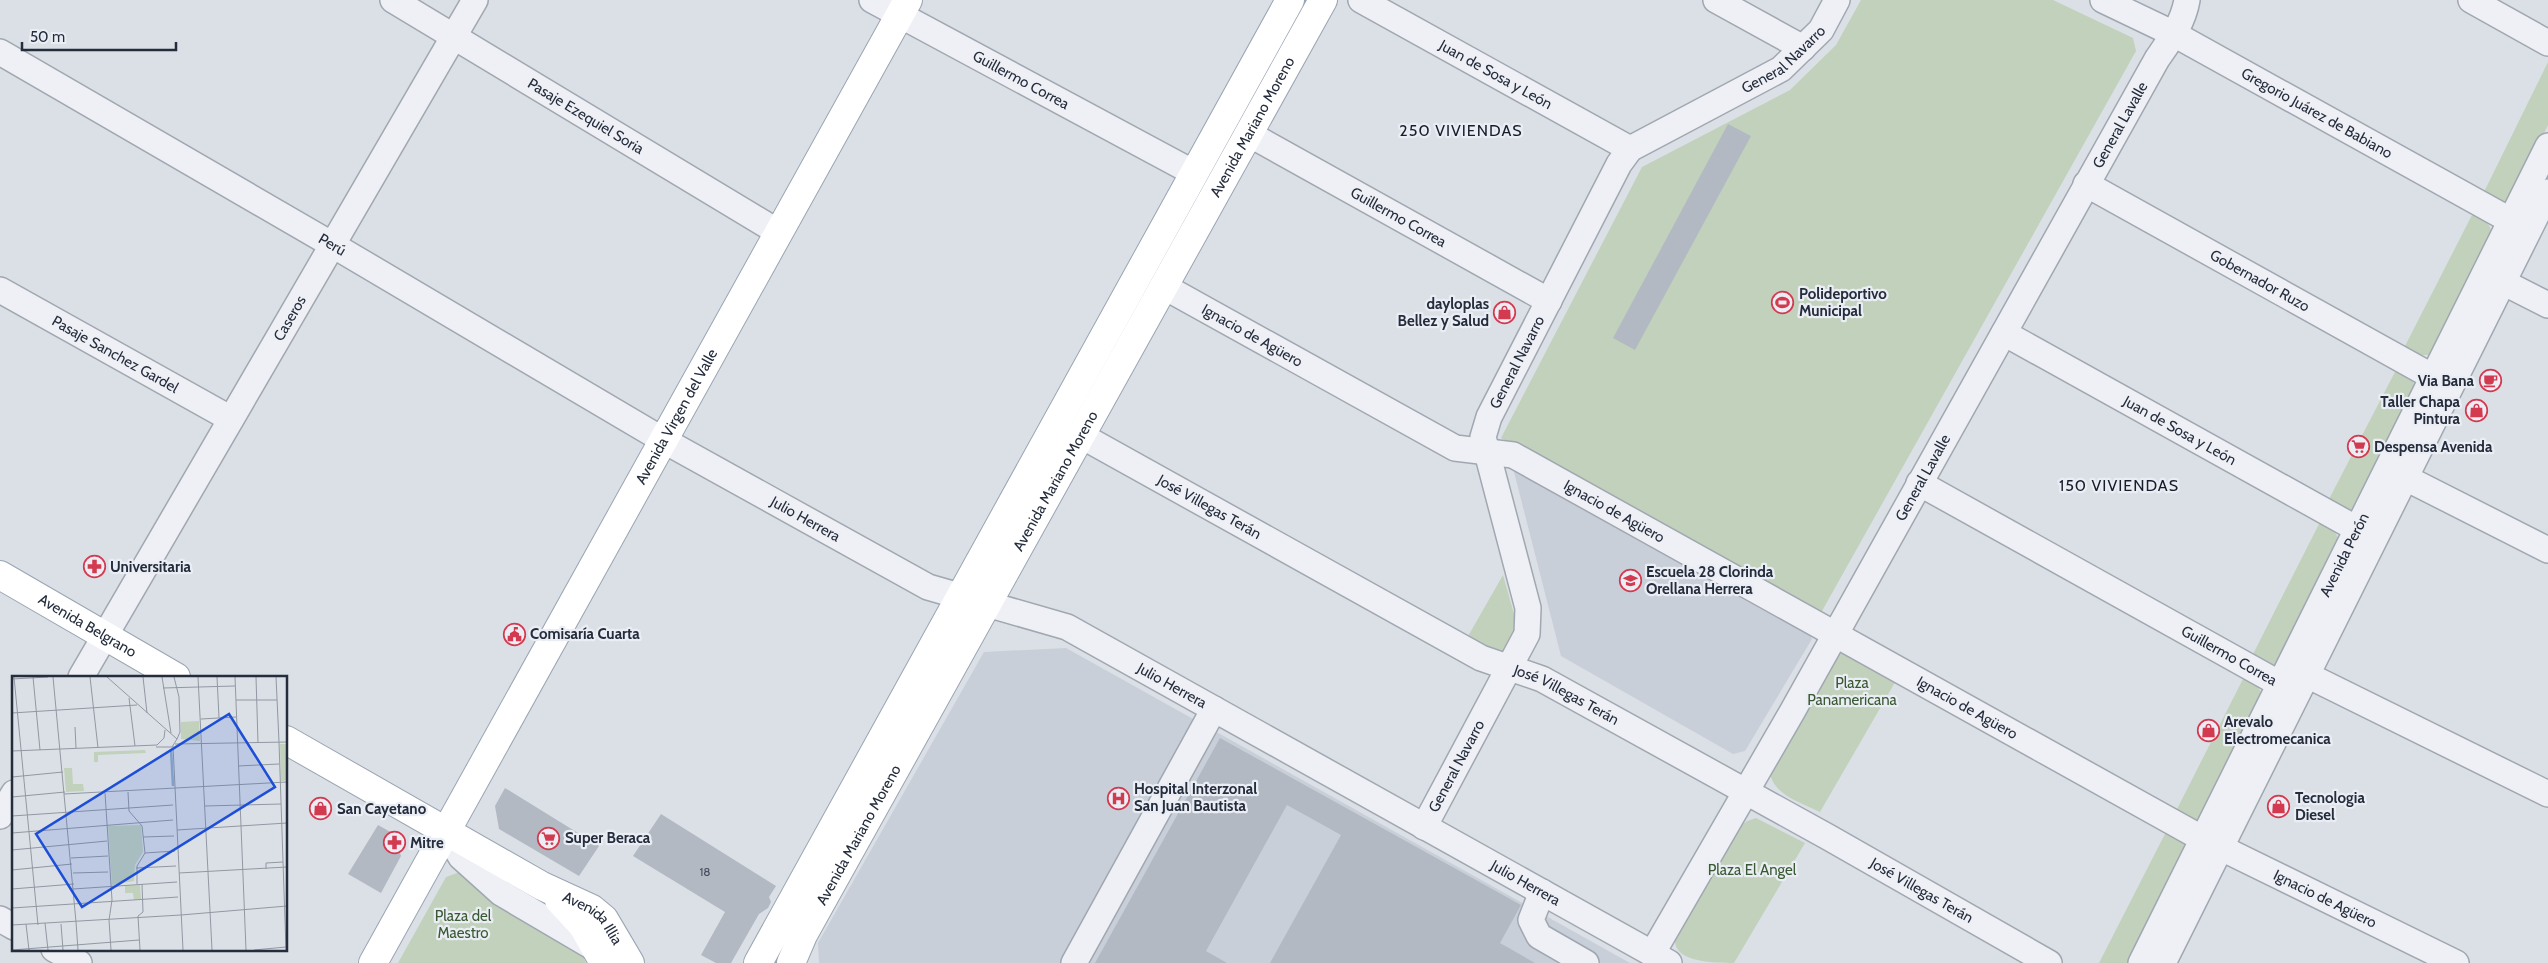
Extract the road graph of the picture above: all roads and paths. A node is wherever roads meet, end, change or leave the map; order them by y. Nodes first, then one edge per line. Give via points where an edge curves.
1 (393, 0) edge
2 (475, 0) edge
3 (872, 0) edge
4 (1290, 0) edge
5 (1323, 0) edge
6 (1361, 0) edge
7 (1716, 0) edge
8 (1837, 0) edge
9 (2103, 0) edge
10 (2187, 0) edge
11 (2471, 0) edge
12 (904, 7) edge
13 (2174, 34) junction
14 (454, 36) junction
15 (2548, 43) edge
16 (1803, 48) junction
17 (0, 52) edge
18 (1249, 134) junction
19 (2548, 146) edge
20 (1630, 149) junction
21 (1194, 173) junction
22 (2086, 184) junction
23 (2548, 192) edge
24 (2520, 226) junction
25 (778, 232) junction
26 (331, 244) junction
27 (2494, 278) junction
28 (1163, 286) junction
29 (0, 290) edge
30 (1549, 301) junction
31 (2548, 305) edge
32 (2004, 333) junction
33 (2433, 377) junction
34 (231, 419) junction
35 (1080, 435) junction
36 (663, 440) junction
37 (1487, 453) junction
38 (2396, 473) junction
39 (1919, 483) junction
40 (2357, 529) junction
41 (2548, 550) edge
42 (0, 575) edge
43 (960, 596) junction
44 (988, 603) junction
45 (1834, 635) junction
46 (105, 636) junction
47 (1511, 668) junction
48 (2307, 675) junction
49 (83, 676) edge
50 (174, 676) edge
51 (2280, 684) junction
52 (1214, 709) junction
53 (288, 741) edge
54 (1746, 792) junction
55 (2548, 794) edge
56 (12, 796) edge
57 (0, 816) edge
58 (1424, 827) junction
59 (446, 832) junction
60 (2212, 842) junction
61 (542, 886) junction
62 (1542, 892) junction
63 (0, 919) edge
64 (12, 926) edge
65 (56, 950) edge
66 (600, 956) edge
67 (1661, 958) edge
68 (79, 963) edge
69 (373, 963) edge
70 (630, 963) edge
71 (758, 963) edge
72 (791, 963) edge
73 (1074, 963) edge
74 (1586, 963) edge
75 (2049, 963) edge
76 (2141, 963) edge
77 (2163, 963) edge
78 (2456, 963) edge

1 - 14 street, Pasaje Ezequiel Soria
2 - 14 street, Caseros
3 - 12 street, Guillermo Correa
4 - 21 main road, Avenida Mariano Moreno
5 - 18 main road, Avenida Mariano Moreno
6 - 20 street, Juan de Sosa y León
7 - 16 street
8 - 16 street, General Navarro via 1821,30
9 - 13 street, Gregorio Juárez de Babiano
10 - 13 street, General Lavalle via 2184,16
11 - 15 street
12 - 21 street, Guillermo Correa
12 - 25 main road, Avenida Virgen del Valle
13 - 22 street, General Lavalle
13 - 24 street, Gregorio Juárez de Babiano
14 - 25 street, Pasaje Ezequiel Soria
14 - 26 street, Caseros
16 - 20 street, General Navarro via 1781,69
17 - 26 street, Perú
18 - 28 main road, Avenida Mariano Moreno
18 - 30 street, Guillermo Correa
19 - 24 street, Avenida Perón
20 - 30 street, General Navarro via 1619,164
21 - 43 main road, Avenida Mariano Moreno
22 - 32 street, General Lavalle
22 - 33 street, Gobernador Ruzo
23 - 24 street, Avenida Perón
24 - 27 street, Avenida Perón
25 - 36 main road, Avenida Virgen del Valle
26 - 34 street, Caseros
26 - 36 street, Perú
27 - 31 street
27 - 33 street, Avenida Perón
27 - 38 street, Avenida Perón
28 - 35 main road, Avenida Mariano Moreno
28 - 37 street, Ignacio de Agüero via 1455,448
29 - 34 street, Pasaje Sanchez Gardel
30 - 37 street, General Navarro via 1489,418 1483,437
32 - 39 street, General Lavalle
32 - 40 street, Juan de Sosa y León
33 - 38 street, Avenida Perón
34 - 46 street, Caseros
35 - 44 main road, Avenida Mariano Moreno
35 - 47 street, José Villegas Terán via 1481,658
36 - 43 street, Julio Herrera via 928,587
36 - 59 main road, Avenida Virgen del Valle
37 - 45 street, Ignacio de Agüero via 1513,455
37 - 47 street, General Navarro via 1528,608 1528,634
38 - 40 street, Avenida Perón
38 - 41 street
38 - 48 street, Avenida Perón
39 - 45 street, General Lavalle
39 - 51 street, Guillermo Correa
40 - 51 street, Avenida Perón
42 - 46 main road, Avenida Belgrano
43 - 44 street, Julio Herrera
43 - 71 main road, Avenida Mariano Moreno
44 - 52 street, Julio Herrera via 1067,627
44 - 72 main road, Avenida Mariano Moreno via 807,926
45 - 54 street, General Lavalle
45 - 60 street, Ignacio de Agüero
46 - 49 street, Caseros
46 - 50 main road, Avenida Belgrano
47 - 54 street, José Villegas Terán via 1542,679
47 - 58 street, General Navarro
48 - 51 street, Guillermo Correa
48 - 55 street
48 - 60 street, Avenida Perón
51 - 60 street, Avenida Perón
52 - 58 street, Julio Herrera
52 - 73 street
53 - 59 main road
54 - 67 street, General Lavalle
54 - 75 street, José Villegas Terán
56 - 57 street
58 - 62 street, Julio Herrera
59 - 61 main road, Avenida Illia
59 - 66 street via 461,857 501,893
59 - 69 main road, Avenida Virgen del Valle
60 - 76 street, Avenida Perón
60 - 77 street, Avenida Perón
60 - 78 street, Ignacio de Agüero
61 - 66 main road, Avenida Illia via 569,909
61 - 70 main road, Avenida Illia via 592,909 604,919
62 - 67 street, Julio Herrera
62 - 74 street via 1531,920 1539,936
63 - 64 street
65 - 68 street

